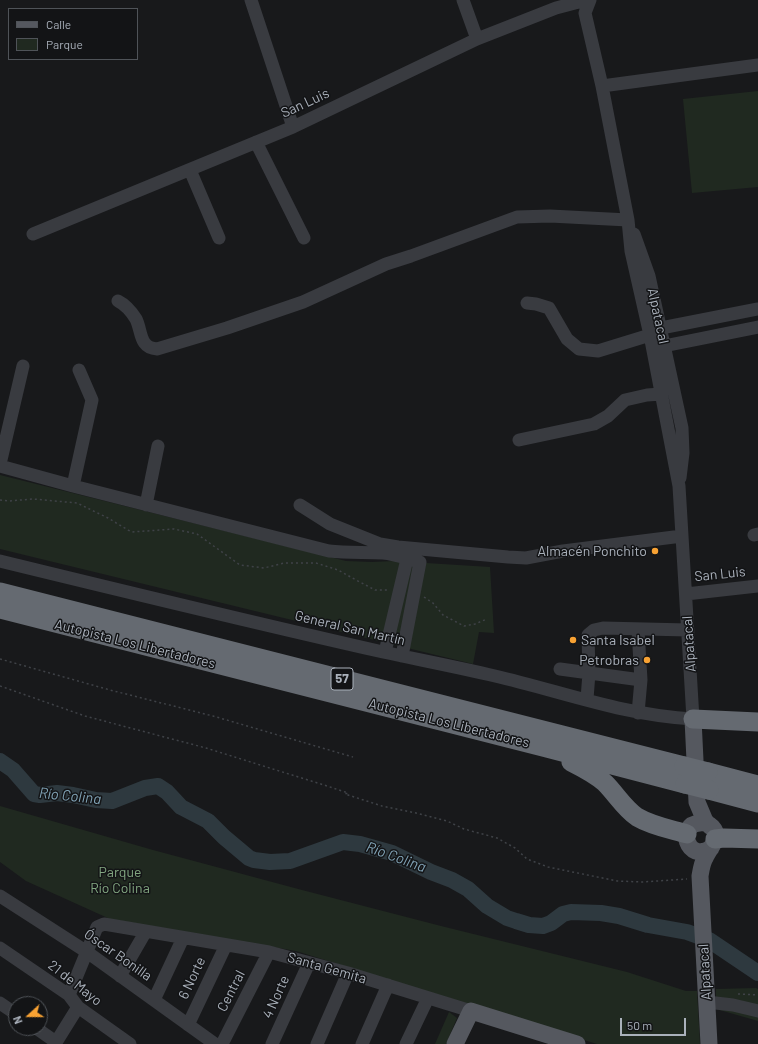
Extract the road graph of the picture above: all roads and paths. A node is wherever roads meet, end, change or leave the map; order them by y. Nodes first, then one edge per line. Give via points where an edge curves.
1 (251, 0) edge
2 (463, 0) edge
3 (590, 0) edge
4 (477, 40) junction
5 (758, 65) edge
6 (602, 86) junction
7 (293, 127) junction
8 (256, 142) junction
9 (190, 170) junction
10 (628, 220) junction
11 (33, 234) dead end
12 (219, 238) dead end
13 (304, 238) dead end
14 (118, 301) dead end
15 (527, 303) dead end
16 (758, 309) edge
17 (758, 327) edge
18 (655, 331) junction
19 (664, 346) junction
20 (23, 366) dead end
21 (79, 370) dead end
22 (662, 394) junction
23 (682, 428) junction
24 (668, 431) junction
25 (519, 440) dead end
26 (158, 446) dead end
27 (0, 465) edge
28 (73, 486) junction
29 (678, 486) junction
30 (0, 500) edge
31 (146, 505) junction
32 (300, 505) dead end
33 (682, 536) junction
34 (0, 560) edge
35 (414, 560) junction
36 (758, 586) edge
37 (400, 591) junction
38 (0, 592) edge
39 (686, 594) junction
40 (414, 595) junction
41 (0, 610) edge
42 (487, 619) dead end
43 (638, 630) junction
44 (688, 630) junction
45 (385, 652) junction
46 (402, 656) junction
47 (0, 659) edge
48 (560, 669) dead end
49 (589, 673) junction
50 (641, 680) junction
51 (0, 686) edge
52 (587, 699) junction
53 (638, 713) junction
54 (693, 719) junction
55 (758, 722) edge
56 (543, 747) junction
57 (353, 757) dead end
58 (684, 775) junction
59 (758, 785) edge
60 (704, 788) junction
61 (758, 803) edge
62 (688, 837) junction
63 (713, 838) junction
64 (758, 839) edge
65 (700, 878) junction
66 (0, 896) edge
67 (146, 932) junction
68 (183, 938) junction
69 (226, 945) junction
70 (0, 948) edge
71 (87, 952) junction
72 (269, 952) junction
73 (309, 963) junction
74 (348, 973) junction
75 (120, 976) junction
76 (388, 985) junction
77 (69, 995) junction
78 (706, 995) junction
79 (428, 998) junction
80 (154, 1000) junction
81 (78, 1007) junction
82 (471, 1011) junction
83 (758, 1011) edge
84 (188, 1025) junction
85 (47, 1036) edge
86 (56, 1043) edge
87 (130, 1044) edge
88 (215, 1044) edge
89 (222, 1044) edge
90 (272, 1044) edge
91 (316, 1044) edge
92 (362, 1044) edge
93 (406, 1044) edge
94 (455, 1044) edge
95 (577, 1044) edge
96 (709, 1044) edge

1 - 7 street
2 - 4 street
3 - 4 street, San Luis via 556,8
3 - 6 street, Alpatacal via 585,13
4 - 7 street, San Luis
5 - 6 street
6 - 10 street, Alpatacal
7 - 8 street, San Luis
8 - 9 street, San Luis
8 - 13 street
9 - 11 street, San Luis
9 - 12 street
10 - 14 street via 516,217 386,264 303,302 157,350 144,344 136,319 129,309
10 - 18 street, Alpatacal via 631,251 643,277
15 - 18 street via 549,308 567,339 579,349 598,351
16 - 18 street
17 - 19 street
18 - 19 street, Alpatacal
18 - 22 street, Alpatacal
19 - 23 street, Alpatacal
20 - 27 street
21 - 28 street via 92,400
22 - 24 street, Alpatacal
22 - 25 street via 625,400 608,416 594,424
23 - 24 street via 674,432
23 - 29 street, Alpatacal via 682,464
24 - 29 street, Alpatacal
26 - 31 street
27 - 28 street
28 - 31 street
29 - 33 street, Alpatacal
30 - 37 path via 9,502 33,499 77,503 132,532 174,529 197,534 240,565 264,568 284,563 316,563 338,570 375,590
31 - 35 street via 329,551 383,553
32 - 33 street via 330,524 380,544 508,557 526,558
33 - 39 street, Alpatacal
34 - 45 street, General San Martín via 229,617
35 - 37 street
35 - 40 street
36 - 39 street, San Luis
37 - 45 street
38 - 58 highway, Autopista Los Libertadores / 57
39 - 44 street, Alpatacal
40 - 42 path via 426,598 434,603 443,615 464,626
40 - 46 street
41 - 56 highway, Autopista Los Libertadores / 57
43 - 44 street
43 - 49 street via 603,628 588,635
43 - 50 street
44 - 54 street, Alpatacal
45 - 46 street, General San Martín
46 - 52 street, General San Martín
47 - 57 path
48 - 49 street
49 - 50 street
49 - 52 street
50 - 53 street
51 - 65 path via 86,716 206,748 330,787 370,803 416,813 497,838 527,859 548,867 617,881
52 - 53 street, General San Martín
53 - 54 street, General San Martín via 664,718
54 - 55 highway
54 - 60 main road, Alpatacal
56 - 58 highway, Autopista Los Libertadores / 57
56 - 62 highway via 596,776 640,818
58 - 60 highway, Autopista Los Libertadores / 57, bridge
59 - 60 highway, Autopista Los Libertadores / 57
60 - 61 highway, Autopista Los Libertadores / 57
60 - 62 main road, Alpatacal
60 - 63 main road, Alpatacal via 706,821
62 - 63 main road via 695,850 699,852 703,852
62 - 63 main road via 692,825 704,823
62 - 65 main road, Alpatacal
63 - 64 highway
63 - 65 main road, Alpatacal via 704,859
65 - 78 main road, Alpatacal
66 - 71 street, Óscar Bonilla
67 - 68 street, Santa Gemita
67 - 71 street, Santa Gemita via 104,924 97,927
67 - 75 street
68 - 69 street, Santa Gemita
68 - 80 street
69 - 72 street, Santa Gemita
69 - 84 street, 6 Norte
70 - 77 street, 21 de Mayo
71 - 75 street, Óscar Bonilla
71 - 77 street, Santa Gemita
72 - 73 street, Santa Gemita
72 - 89 street, Central
73 - 74 street, Santa Gemita
73 - 90 street, 4 Norte
74 - 76 street, Santa Gemita
74 - 91 street
75 - 80 street, Óscar Bonilla
76 - 79 street, Santa Gemita
76 - 92 street
77 - 81 street, 21 de Mayo
78 - 83 street
78 - 96 main road, Alpatacal
79 - 82 street, Santa Gemita
79 - 93 street
80 - 84 street, Óscar Bonilla
81 - 86 street
81 - 87 street, 21 de Mayo
82 - 94 main road
82 - 95 main road, Santa Gemita
84 - 88 street, Óscar Bonilla
85 - 86 street

